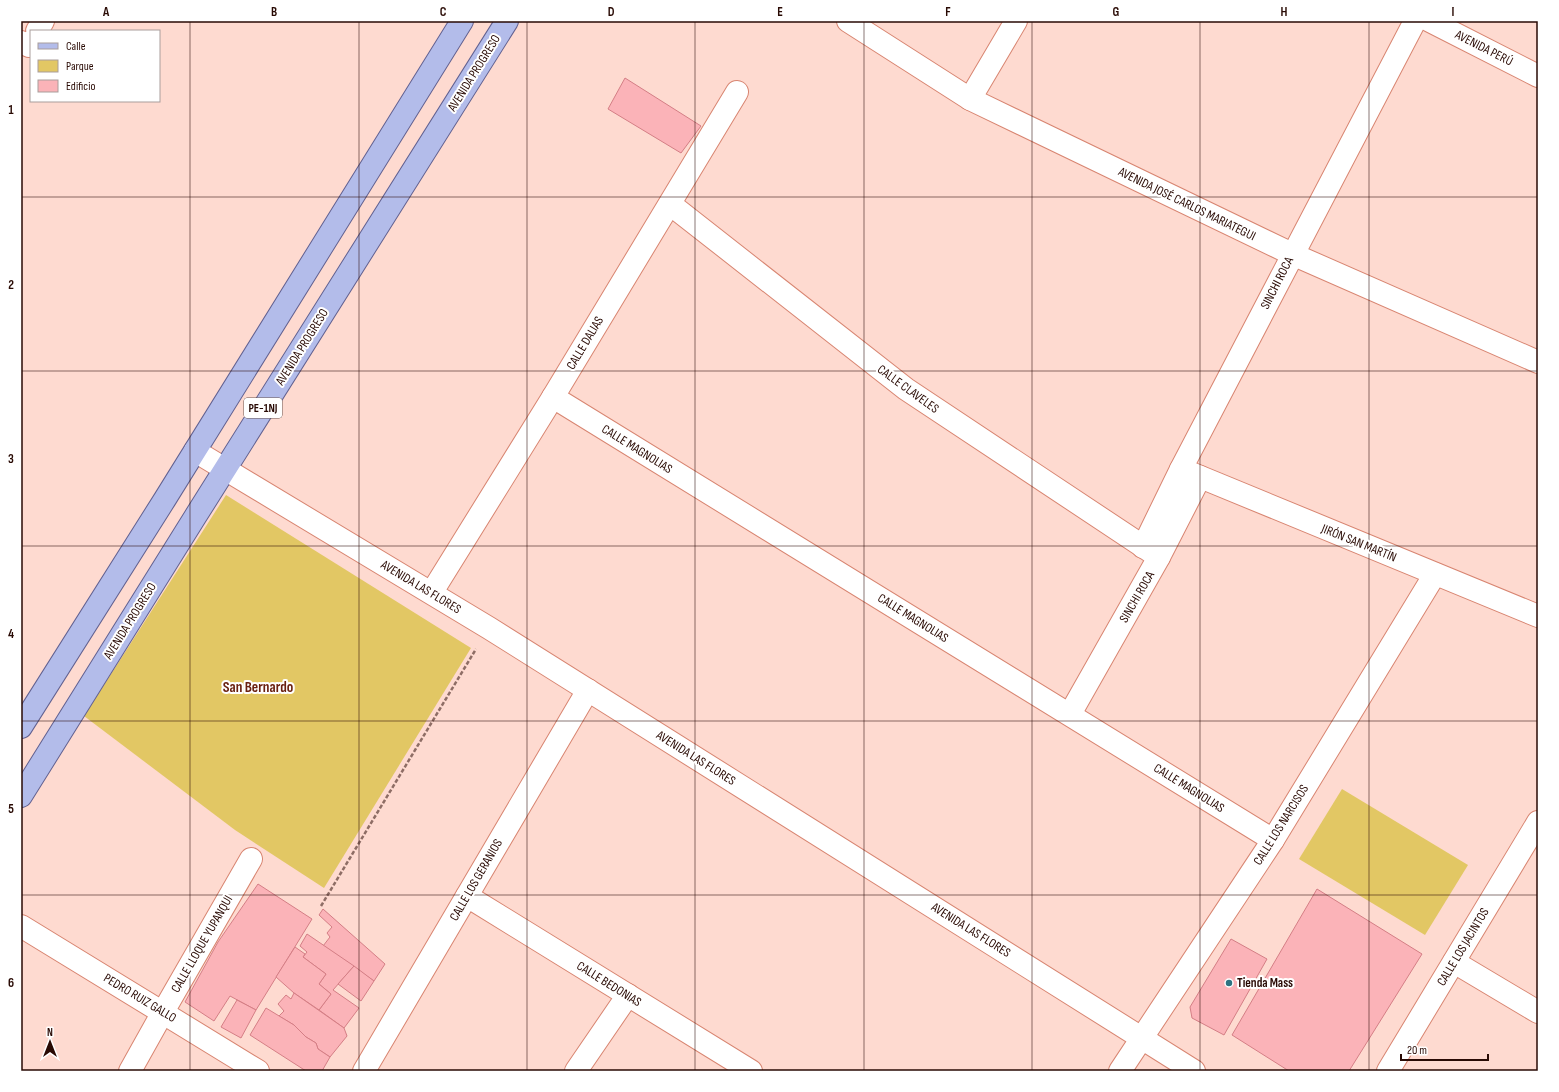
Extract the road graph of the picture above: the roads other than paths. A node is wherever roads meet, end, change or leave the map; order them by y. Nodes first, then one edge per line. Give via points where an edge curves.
1 (43, 21) edge
2 (462, 21) edge
3 (507, 21) edge
4 (848, 21) edge
5 (1016, 21) edge
6 (1416, 21) edge
7 (1430, 21) edge
8 (37, 30) edge
9 (1538, 76) edge
10 (736, 92) dead end
11 (970, 99) junction
12 (670, 204) junction
13 (1292, 254) junction
14 (1538, 362) edge
15 (553, 397) junction
16 (195, 451) junction
17 (224, 470) junction
18 (1190, 473) junction
19 (1151, 552) junction
20 (1435, 574) junction
21 (432, 592) junction
22 (1538, 616) edge
23 (588, 690) junction
24 (1070, 714) junction
25 (21, 727) edge
26 (21, 796) edge
27 (1538, 822) edge
28 (1272, 840) junction
29 (251, 858) dead end
30 (467, 896) junction
31 (21, 926) edge
32 (1454, 962) junction
33 (628, 995) junction
34 (163, 1012) junction
35 (1538, 1012) edge
36 (1141, 1037) junction
37 (130, 1071) edge
38 (258, 1071) edge
39 (364, 1071) edge
40 (576, 1071) edge
41 (752, 1071) edge
42 (1120, 1071) edge
43 (1194, 1071) edge
44 (1388, 1071) edge

1 - 8 street
2 - 16 main road, PE-1NJ
3 - 17 main road, AVENIDA PROGRESO / PE-1NJ
4 - 11 street, AVENIDA JOSÉ CARLOS MARIATEGUI
5 - 11 street
6 - 13 street, SINCHI ROCA
7 - 9 street, AVENIDA PERÚ
10 - 12 street, CALLE DALIAS
11 - 13 street, AVENIDA JOSÉ CARLOS MARIATEGUI
12 - 15 street, CALLE DALIAS
12 - 19 street, CALLE CLAVELES via 906,389
13 - 14 street, AVENIDA JOSÉ CARLOS MARIATEGUI
13 - 18 street, SINCHI ROCA
15 - 21 street, CALLE DALIAS
15 - 24 street, CALLE MAGNOLIAS
16 - 17 street, AVENIDA LAS FLORES
16 - 25 main road, PE-1NJ
17 - 21 street, AVENIDA LAS FLORES
17 - 26 main road, AVENIDA PROGRESO / PE-1NJ
18 - 19 street, SINCHI ROCA
18 - 20 street, JIRÓN SAN MARTÍN
19 - 24 street, SINCHI ROCA
20 - 22 street, JIRÓN SAN MARTÍN
20 - 28 street, CALLE LOS NARCISOS
21 - 23 street, AVENIDA LAS FLORES
23 - 30 street, CALLE LOS GERANIOS
23 - 36 street, AVENIDA LAS FLORES
24 - 28 street, CALLE MAGNOLIAS
27 - 32 street, CALLE LOS JACINTOS
28 - 36 street, CALLE LOS NARCISOS
29 - 34 street, CALLE LLOQUE YUPANQUI
30 - 33 street, CALLE BEDONIAS
30 - 39 street, CALLE LOS GERANIOS
31 - 34 street, PEDRO RUIZ GALLO
32 - 35 street
32 - 44 street, CALLE LOS JACINTOS
33 - 40 street
33 - 41 street, CALLE BEDONIAS
34 - 37 street, CALLE LLOQUE YUPANQUI
34 - 38 street, PEDRO RUIZ GALLO
36 - 42 street, CALLE LOS NARCISOS
36 - 43 street, AVENIDA LAS FLORES

